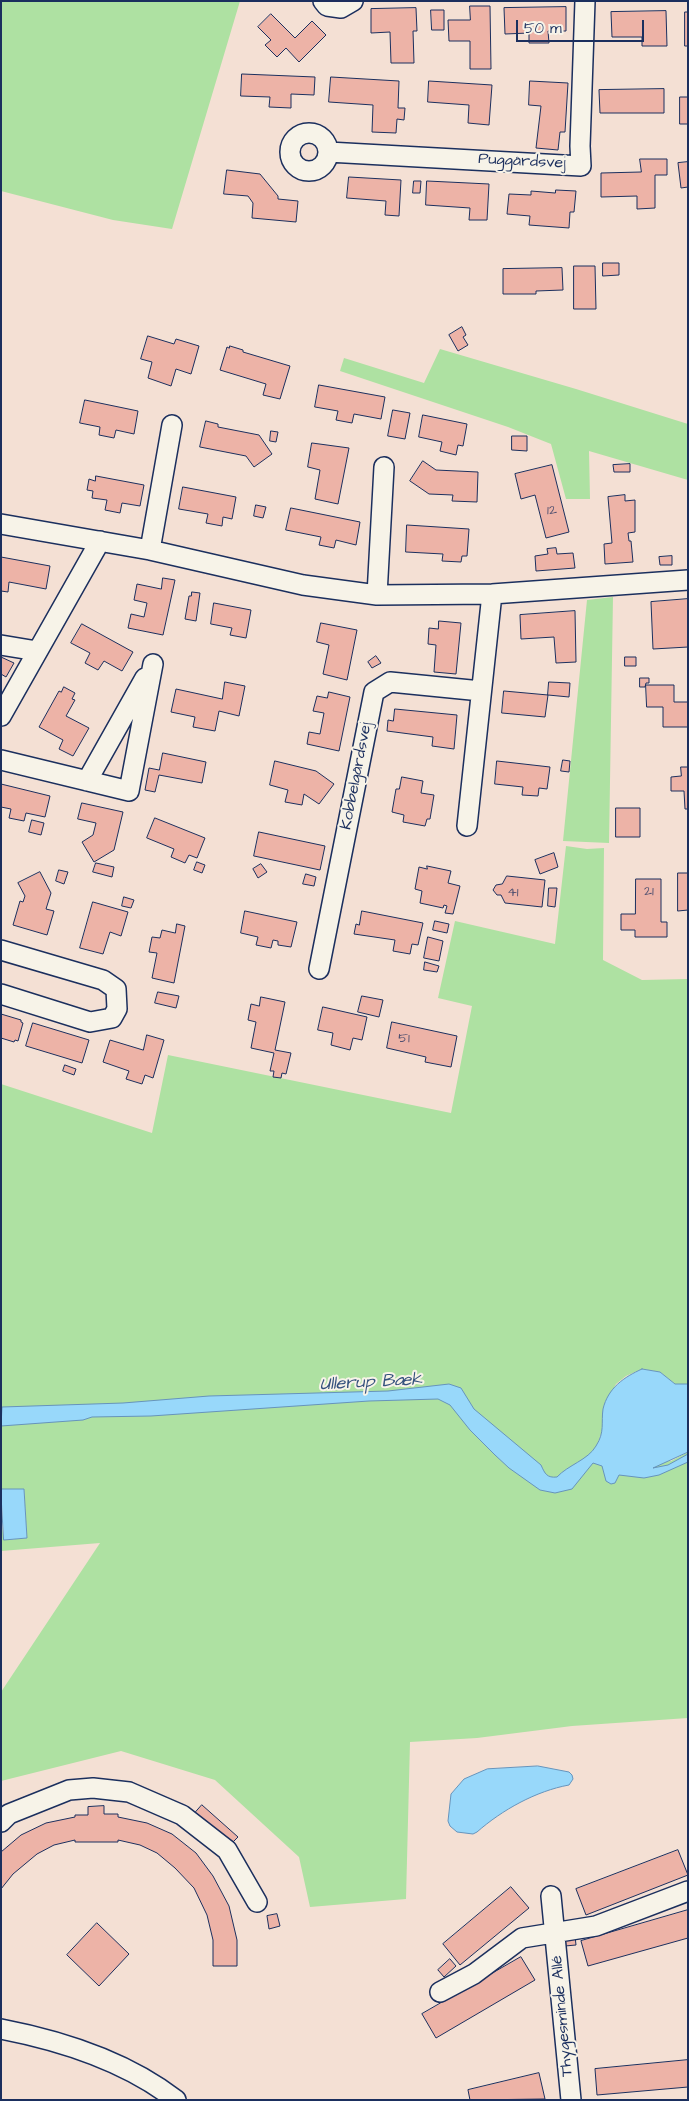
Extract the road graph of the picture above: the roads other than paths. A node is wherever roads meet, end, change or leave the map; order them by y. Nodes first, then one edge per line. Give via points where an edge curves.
1 (322, 1) edge
2 (353, 1) edge
3 (585, 1) edge
4 (328, 152) dead end
5 (172, 425) dead end
6 (384, 467) dead end
7 (1, 524) edge
8 (100, 541) junction
9 (150, 550) junction
10 (688, 580) edge
11 (492, 594) junction
12 (377, 595) junction
13 (1, 645) edge
14 (38, 651) junction
15 (481, 691) junction
16 (1, 716) edge
17 (1, 760) edge
18 (87, 781) junction
19 (466, 826) dead end
20 (1, 950) edge
21 (319, 969) dead end
22 (1, 994) edge
23 (1, 1822) edge
24 (688, 1892) edge
25 (551, 1896) dead end
26 (257, 1902) dead end
27 (555, 1932) junction
28 (440, 1992) dead end
29 (1, 2029) edge
30 (176, 2100) edge
31 (571, 2100) edge

1 - 2 street via 328,6 341,8
3 - 4 street, Puggårdsvej via 581,166
5 - 9 street
6 - 12 street
7 - 8 street
8 - 9 street
8 - 14 street
9 - 12 street via 302,585
10 - 11 street
11 - 12 street
11 - 15 street
13 - 14 street
14 - 16 street
15 - 19 street
15 - 21 street, Kobbelgårdsvej via 390,682 374,692
17 - 18 street
18 - 18 street via 129,791 152,664 134,697
20 - 22 street via 103,980 116,989 117,1009 112,1018 90,1022
23 - 26 street via 9,1814 69,1790 93,1788 129,1792 182,1815 227,1850
24 - 27 street, Thygesminde Allé via 596,1926
25 - 27 street, Thygesminde Allé
27 - 28 street, Thygesminde Allé via 522,1938 474,1974
27 - 31 street, Thygesminde Allé
29 - 30 street via 40,2036 89,2052 131,2072

